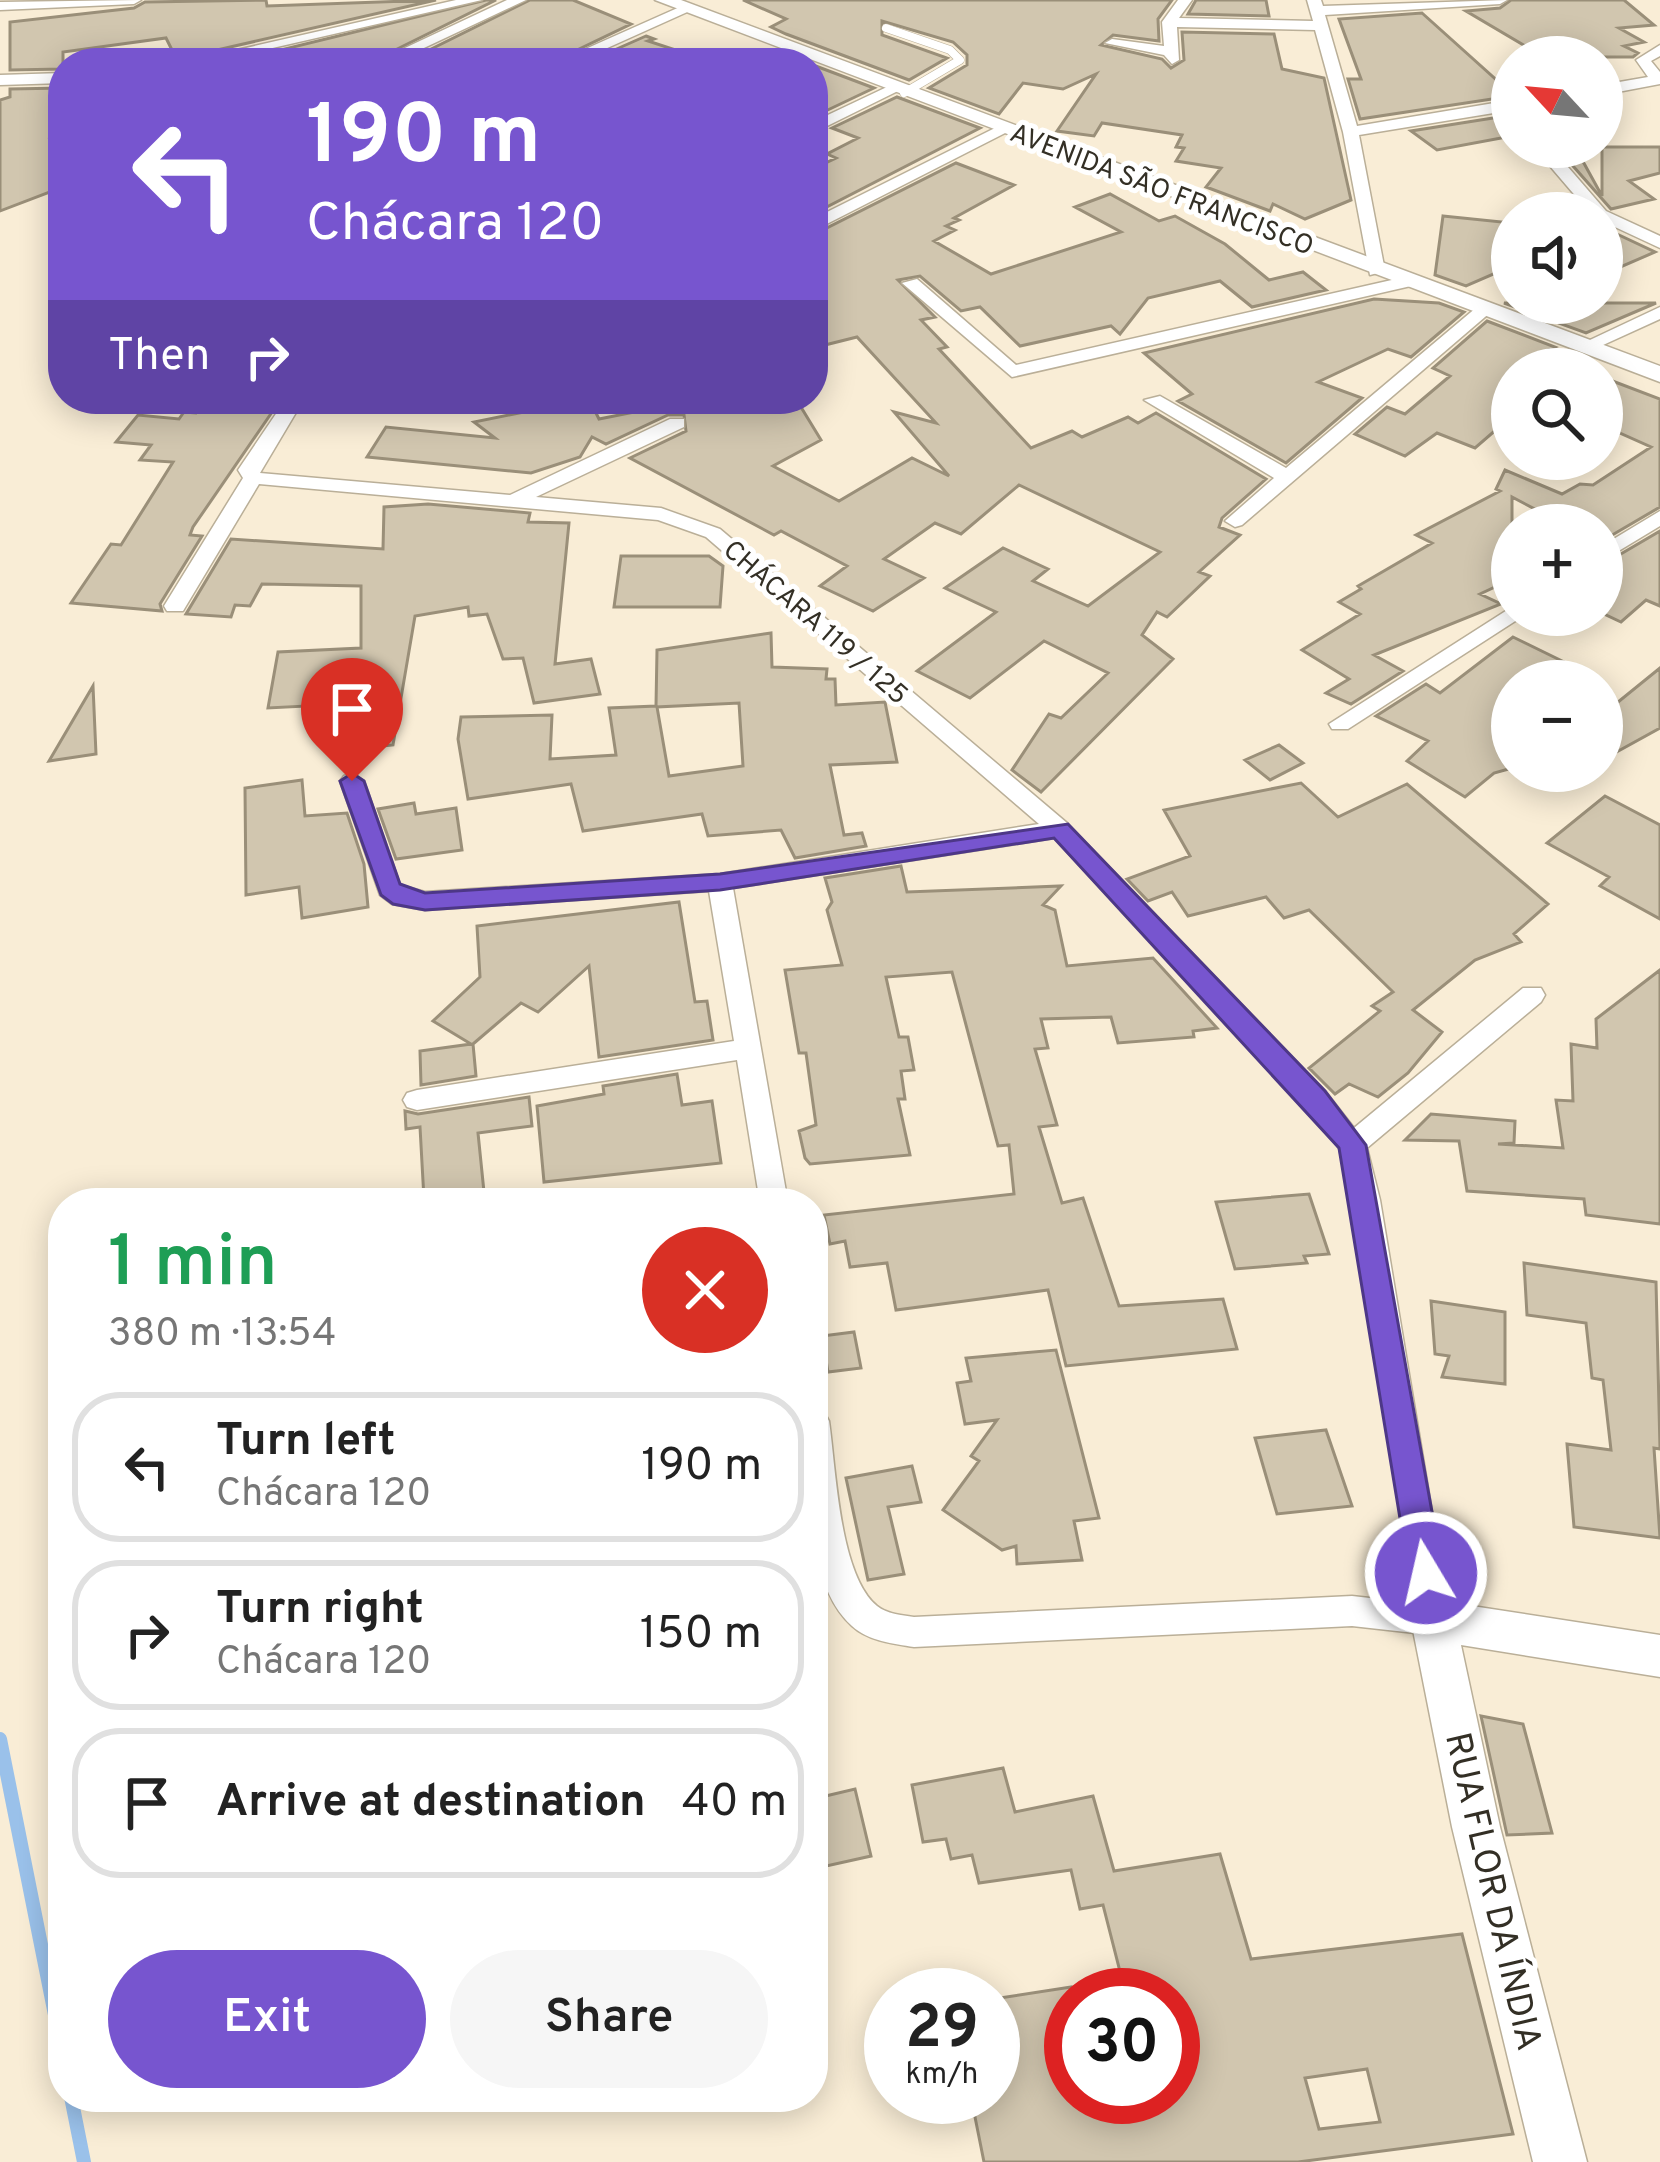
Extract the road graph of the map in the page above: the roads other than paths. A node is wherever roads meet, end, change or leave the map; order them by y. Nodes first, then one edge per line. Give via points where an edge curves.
1 (134, 0) edge
2 (475, 0) edge
3 (519, 0) edge
4 (664, 0) edge
5 (1185, 0) edge
6 (1500, 0) edge
7 (0, 6) edge
8 (687, 9) junction
9 (1317, 12) edge
10 (1169, 22) junction
11 (886, 28) dead end
12 (1112, 43) dead end
13 (256, 48) edge
14 (413, 48) edge
15 (597, 48) edge
16 (788, 48) edge
17 (1660, 49) edge
18 (828, 64) edge
19 (48, 78) edge
20 (0, 80) edge
21 (1623, 86) edge
22 (899, 91) junction
23 (1491, 109) edge
24 (828, 122) edge
25 (1005, 129) junction
26 (1351, 132) junction
27 (1560, 168) edge
28 (1581, 192) edge
29 (828, 218) edge
30 (1623, 225) edge
31 (1660, 243) edge
32 (1376, 271) junction
33 (1406, 282) junction
34 (910, 283) dead end
35 (1483, 311) junction
36 (1660, 312) edge
37 (1584, 347) junction
38 (1660, 375) edge
39 (1154, 400) dead end
40 (286, 414) edge
41 (677, 423) dead end
42 (250, 476) junction
43 (1287, 477) junction
44 (517, 499) junction
45 (1660, 517) edge
46 (1235, 521) dead end
47 (1623, 541) edge
48 (175, 606) dead end
49 (1491, 627) edge
50 (1340, 724) dead end
51 (352, 781) dead end
52 (1059, 829) junction
53 (720, 882) junction
54 (1532, 995) dead end
55 (747, 1049) junction
56 (417, 1100) dead end
57 (1352, 1145) junction
58 (771, 1188) edge
59 (828, 1506) edge
60 (1433, 1620) junction
61 (1660, 1656) edge
62 (1560, 2162) edge

1 - 7 street
2 - 13 street
3 - 14 street
4 - 8 street, AVENIDA SÃO FRANCISCO
5 - 10 street
6 - 9 street
8 - 15 street
8 - 16 street, AVENIDA SÃO FRANCISCO
9 - 10 street
9 - 26 street
10 - 12 street via 1171,56
11 - 22 lane via 960,60
17 - 21 street via 1643,60 1658,80
18 - 22 street, AVENIDA SÃO FRANCISCO
19 - 20 street
22 - 24 street
22 - 25 street, AVENIDA SÃO FRANCISCO
23 - 26 street
25 - 29 street
25 - 32 street, AVENIDA SÃO FRANCISCO
26 - 32 street
27 - 28 street
30 - 31 street
32 - 33 street, AVENIDA SÃO FRANCISCO
33 - 34 street via 1012,371
33 - 35 street, AVENIDA SÃO FRANCISCO
35 - 37 street, AVENIDA SÃO FRANCISCO
35 - 43 street
36 - 37 street
37 - 38 street, AVENIDA SÃO FRANCISCO
39 - 43 street
40 - 42 street
41 - 44 street
42 - 44 street, CHÁCARA 119 / 125
42 - 48 street
43 - 46 street
44 - 52 street, CHÁCARA 119 / 125 via 661,514 713,533
45 - 47 street
49 - 50 street
51 - 53 street via 389,889 401,898
52 - 53 street
52 - 57 street, CHÁCARA 119 / 125
53 - 55 street
54 - 57 street
55 - 56 street
55 - 58 street
57 - 60 street
59 - 60 street via 842,1587 884,1627 914,1632 1352,1611
60 - 61 street
60 - 62 street, RUA FLOR DA ÍNDIA

